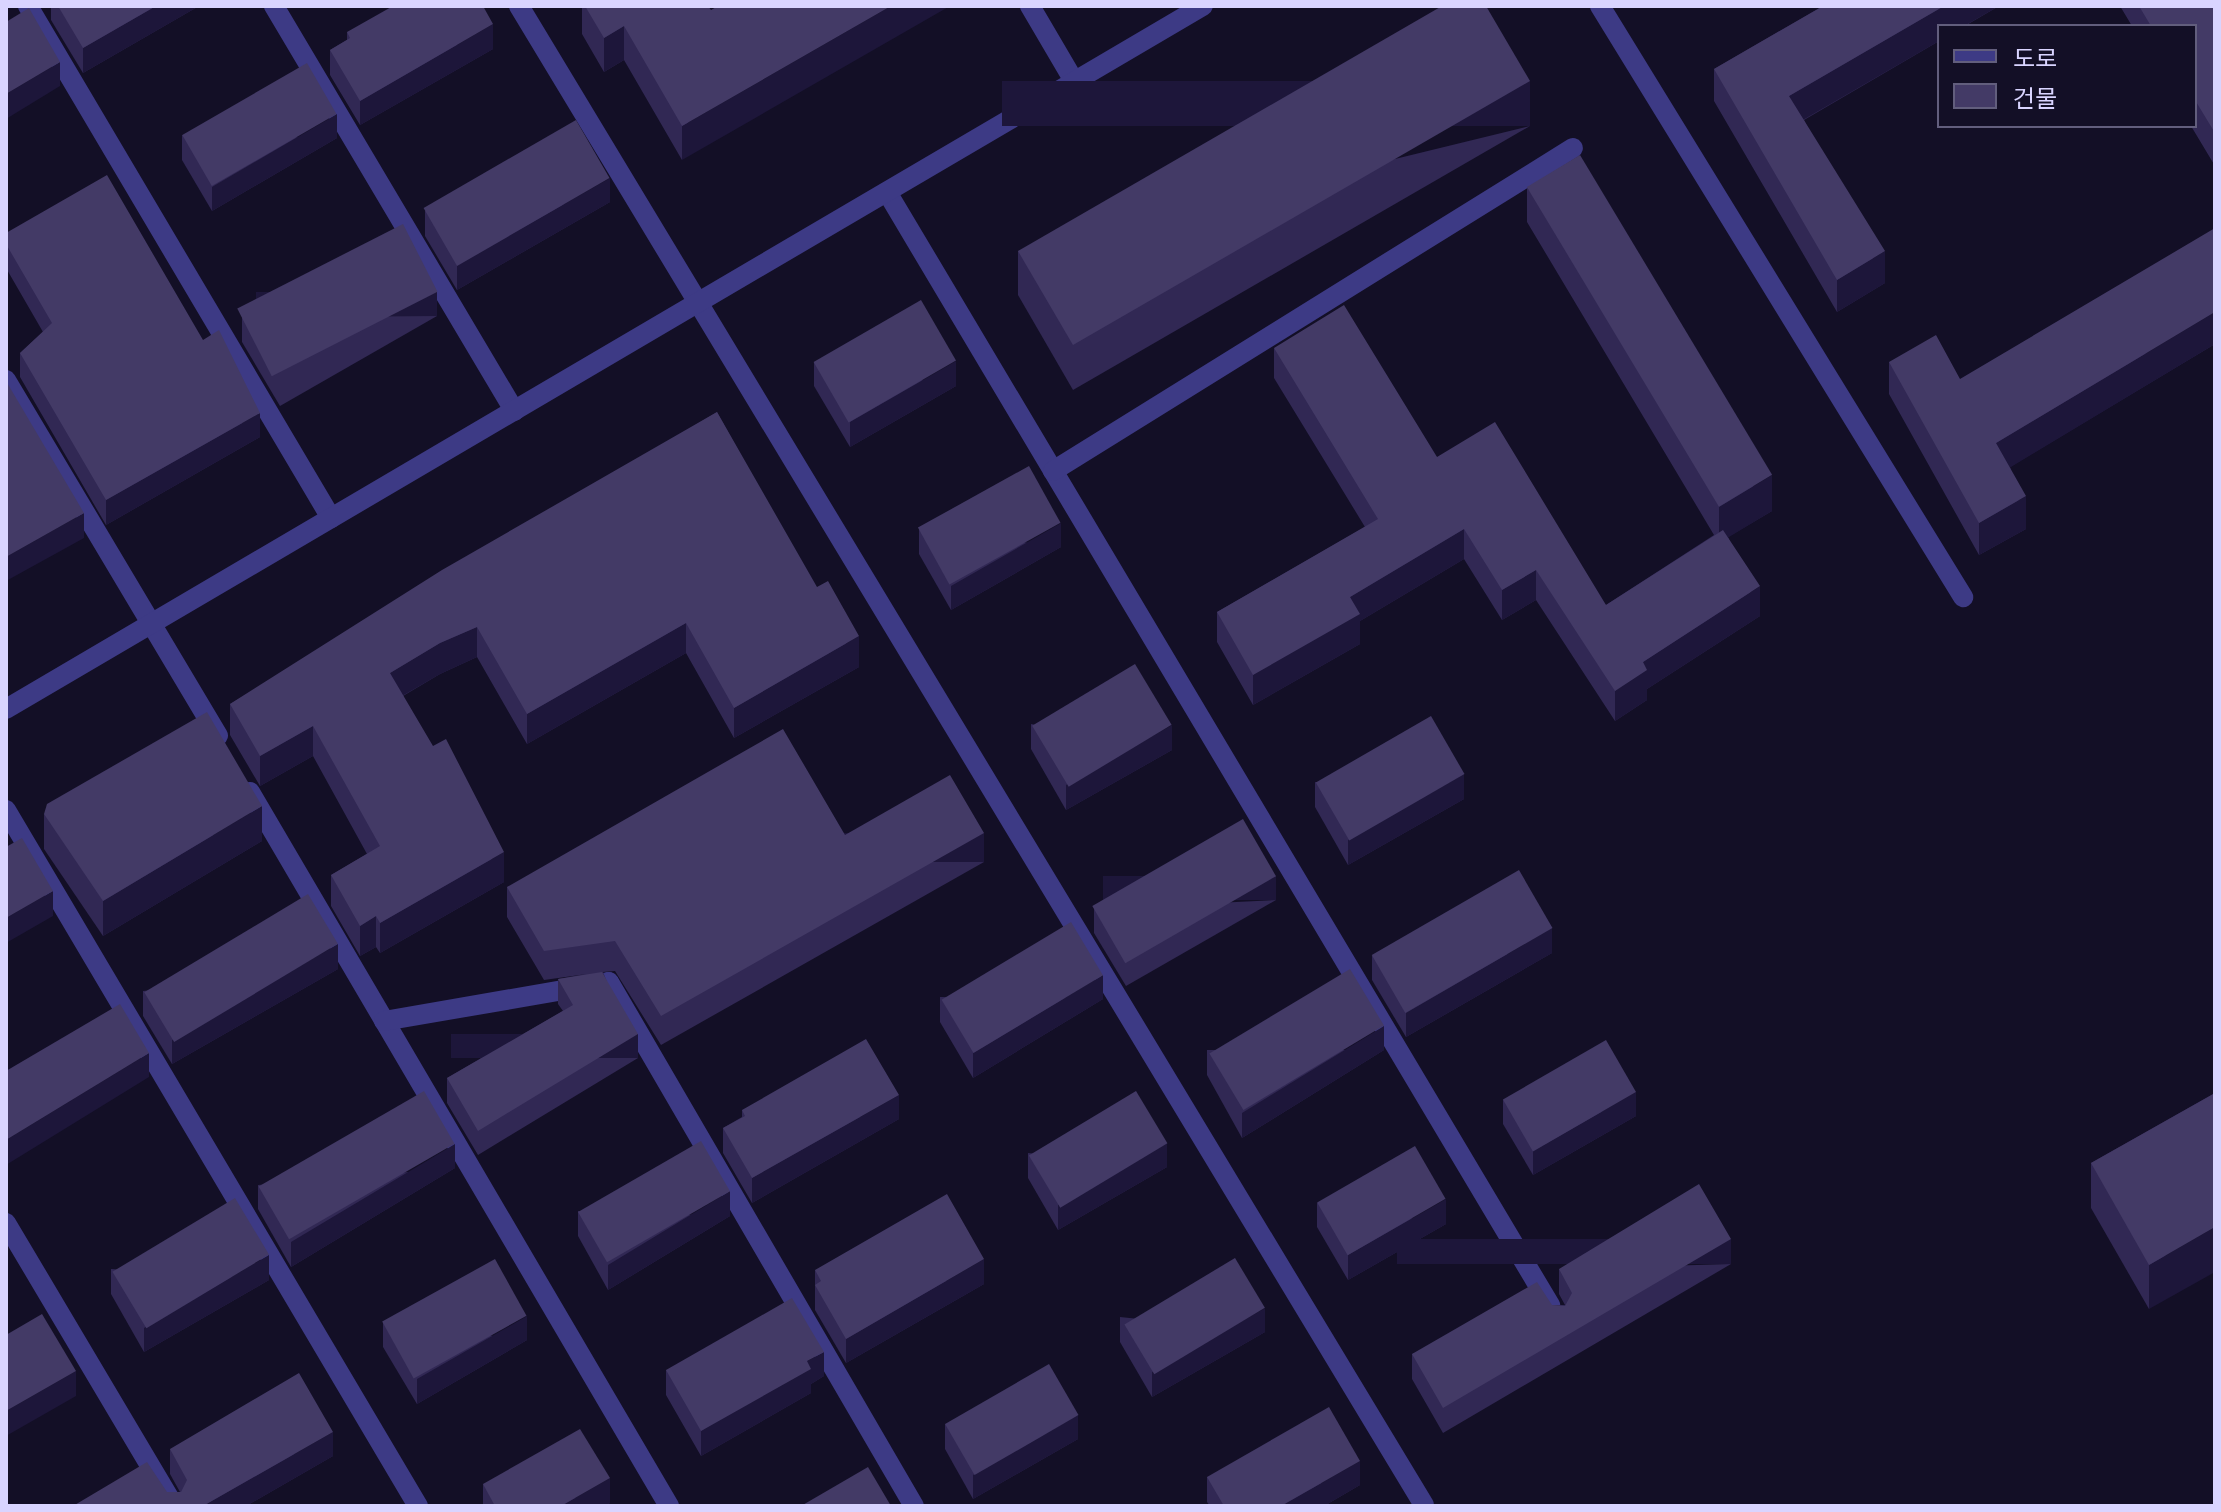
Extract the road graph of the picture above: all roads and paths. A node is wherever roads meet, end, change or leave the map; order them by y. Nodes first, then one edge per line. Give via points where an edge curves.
1 (28, 6) edge
2 (274, 6) edge
3 (519, 6) edge
4 (1030, 6) edge
5 (1203, 6) edge
6 (1600, 6) edge
7 (1074, 81) junction
8 (1573, 148) dead end
9 (887, 192) junction
10 (694, 305) junction
11 (6, 380) edge
12 (514, 411) junction
13 (1053, 471) junction
14 (331, 518) junction
15 (1963, 597) dead end
16 (152, 623) junction
17 (6, 709) edge
18 (6, 810) edge
19 (384, 1021) junction
20 (6, 1223) edge
21 (1559, 1319) edge
22 (1424, 1505) edge
23 (174, 1506) edge
24 (418, 1506) edge
25 (669, 1506) edge
26 (914, 1506) edge

1 - 14 street
2 - 12 street
3 - 10 street
4 - 7 street
5 - 7 street
6 - 15 street
7 - 9 street
8 - 13 street
9 - 10 street
9 - 13 street
10 - 12 street
10 - 22 street
11 - 16 street
12 - 14 street
13 - 21 street
14 - 16 street
16 - 17 street
16 - 19 street
18 - 24 street
19 - 25 street
19 - 26 street via 609,982
20 - 23 street

